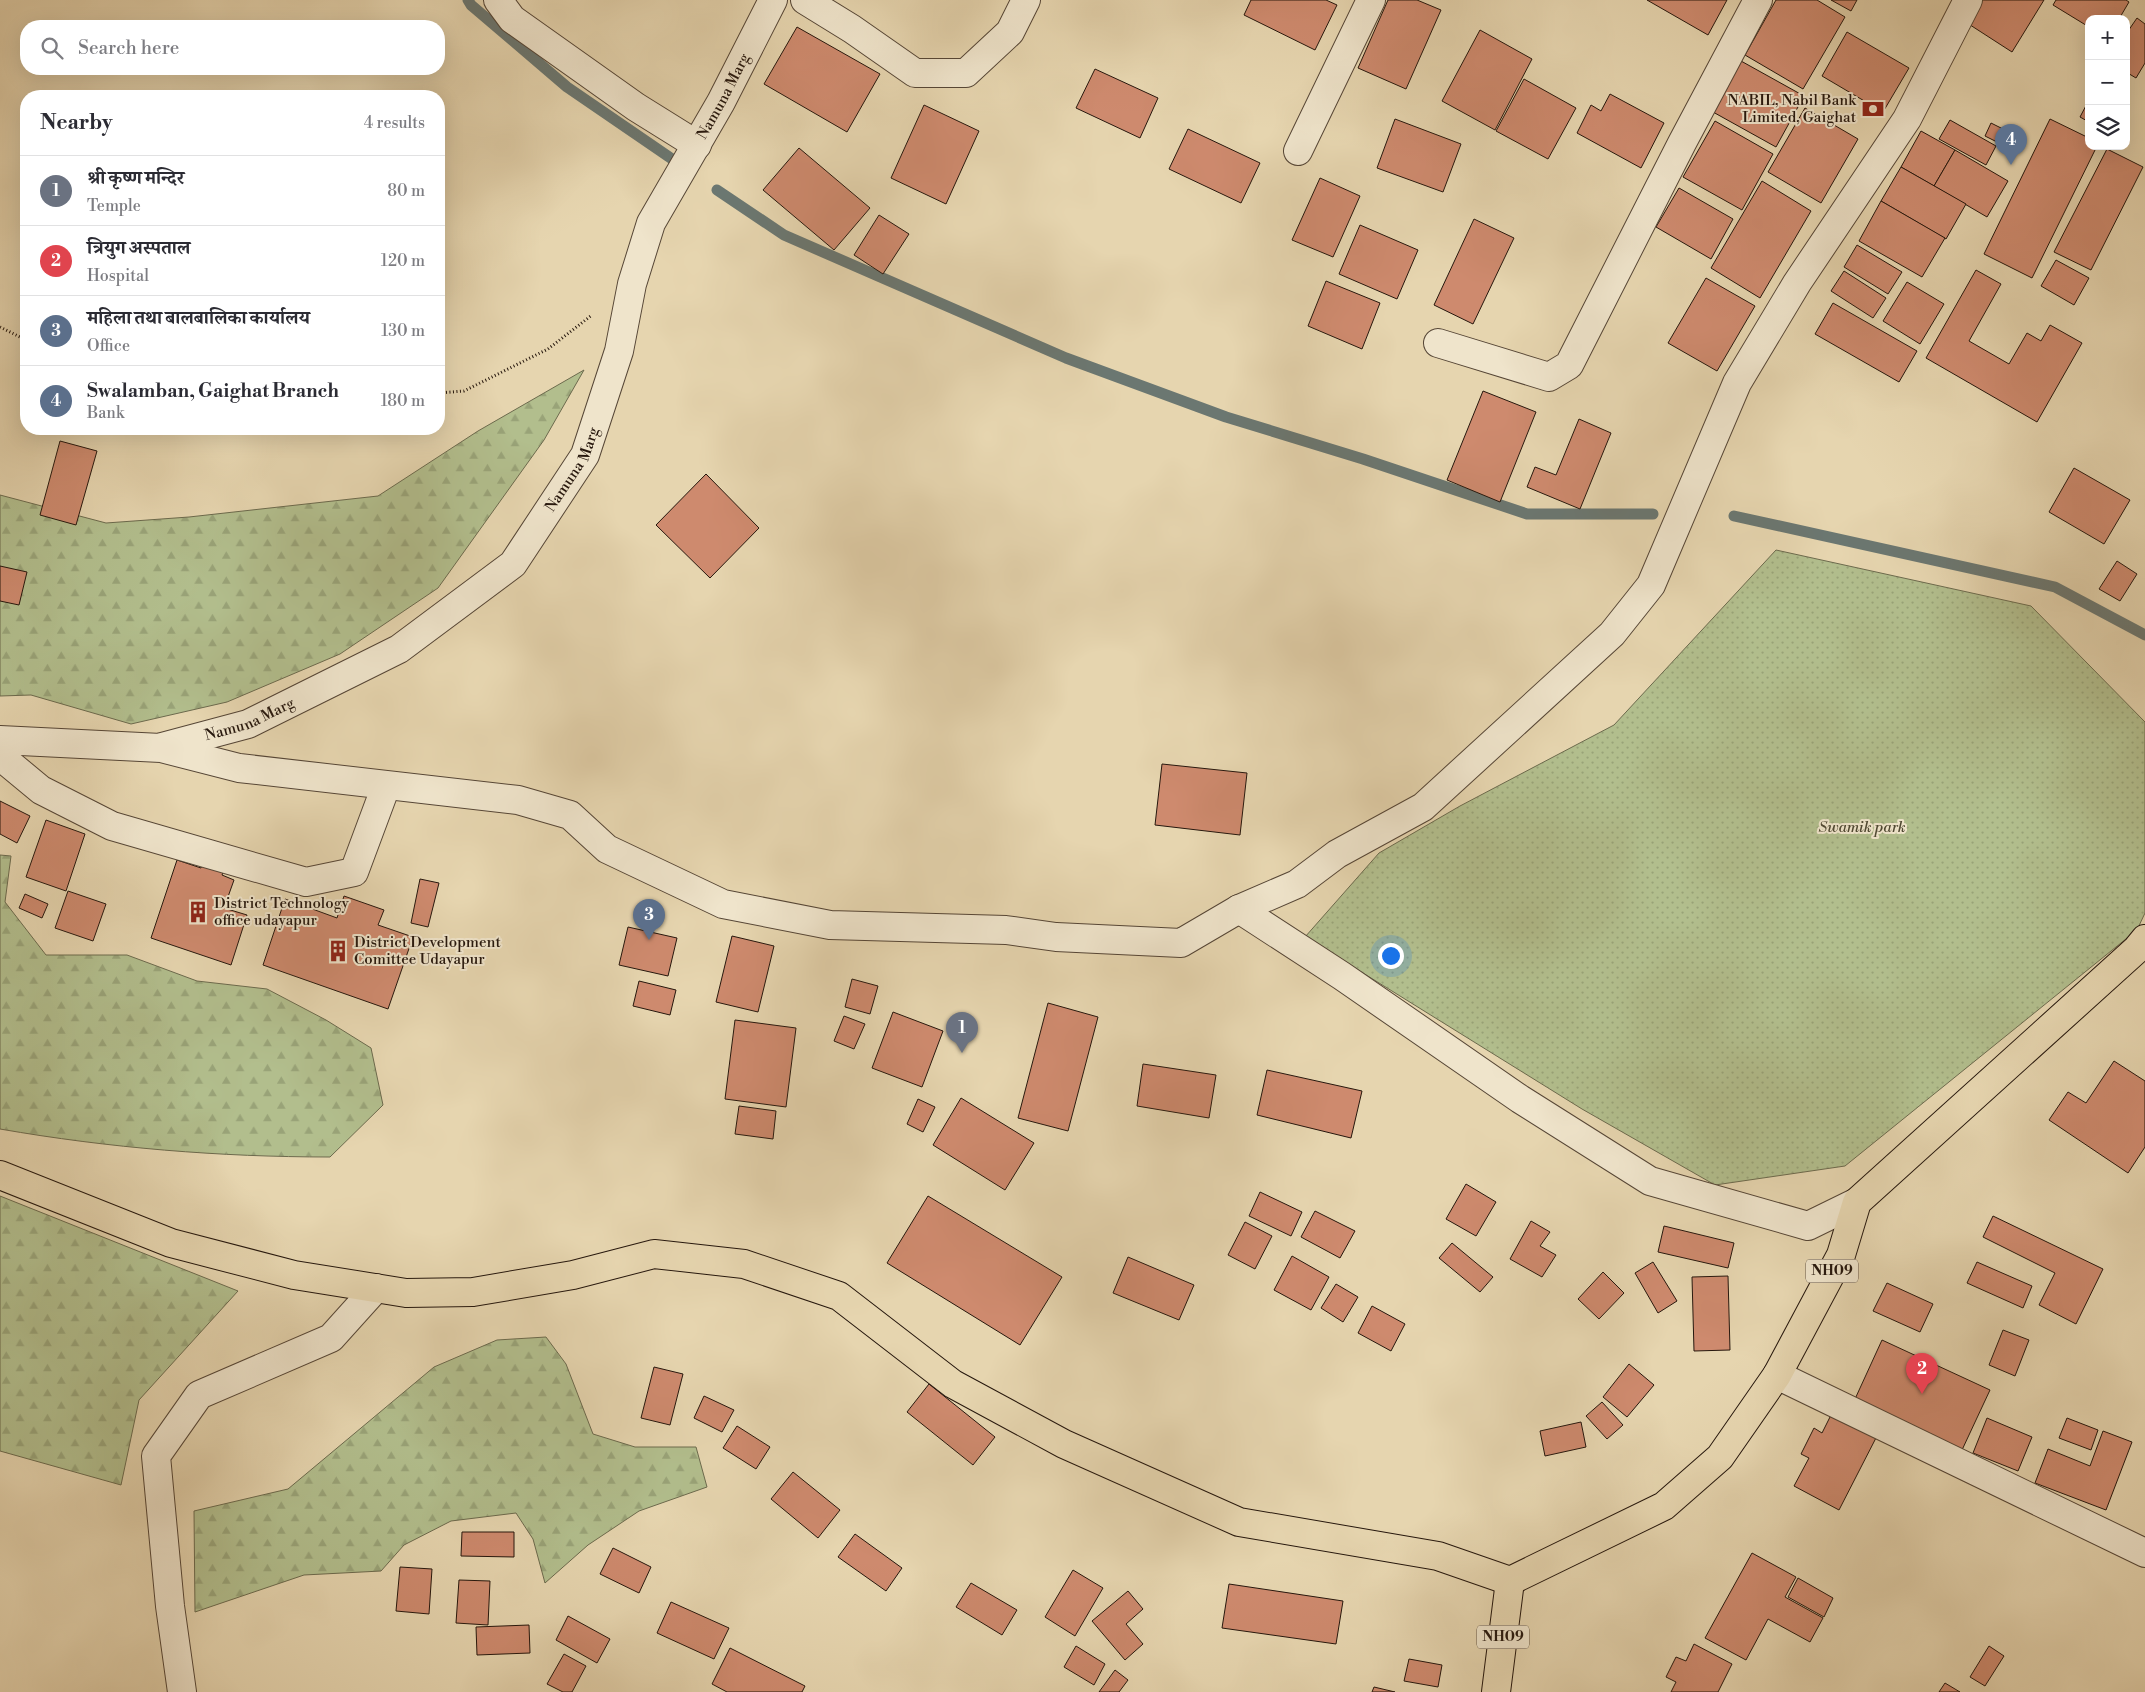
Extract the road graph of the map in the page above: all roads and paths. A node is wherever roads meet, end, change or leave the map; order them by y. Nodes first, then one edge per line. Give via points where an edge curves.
1 (773, 0) edge
2 (805, 0) edge
3 (1026, 0) edge
4 (1371, 0) edge
5 (1758, 0) edge
6 (1968, 0) edge
7 (512, 6) edge
8 (697, 144) junction
9 (1298, 151) dead end
10 (632, 284) junction
11 (0, 327) edge
12 (20, 337) edge
13 (1438, 343) dead end
14 (445, 393) edge
15 (0, 740) edge
16 (161, 748) junction
17 (0, 756) edge
18 (386, 786) junction
19 (1239, 909) junction
20 (2145, 939) edge
21 (0, 1175) edge
22 (1857, 1202) junction
23 (376, 1288) junction
24 (1777, 1375) junction
25 (2145, 1553) edge
26 (1510, 1581) junction
27 (182, 1692) edge
28 (1496, 1692) edge

1 - 8 street, Namuna Marg
2 - 3 street via 915,73 966,73 1010,32
4 - 9 street
5 - 13 street via 1569,365 1549,377
6 - 19 street via 1907,119 1797,283 1737,383 1651,585 1612,634 1423,807 1336,854 1296,884
7 - 8 street via 636,107
8 - 10 street, Namuna Marg via 651,223
10 - 14 path via 548,349 464,391
10 - 16 street, Namuna Marg via 619,351 585,455 513,564 398,649 248,724
11 - 12 path
15 - 16 street
16 - 18 street via 239,768
17 - 18 street via 41,790 112,826 306,882 354,872
18 - 19 street via 518,800 570,815 607,849 723,904 830,925 1006,930 1056,936 1181,942
19 - 22 street via 1520,1099 1650,1181 1808,1226
20 - 22 main road
21 - 23 main road via 171,1243 294,1275
22 - 24 main road, NH09 via 1840,1255
23 - 26 main road via 406,1293 473,1292 573,1275 654,1254 744,1264 839,1296 953,1384 1064,1444 1239,1522 1438,1556
23 - 27 street via 331,1338 199,1395 156,1456 170,1606
24 - 25 street
24 - 26 main road, NH09 via 1720,1457 1664,1506
26 - 28 main road, NH09

